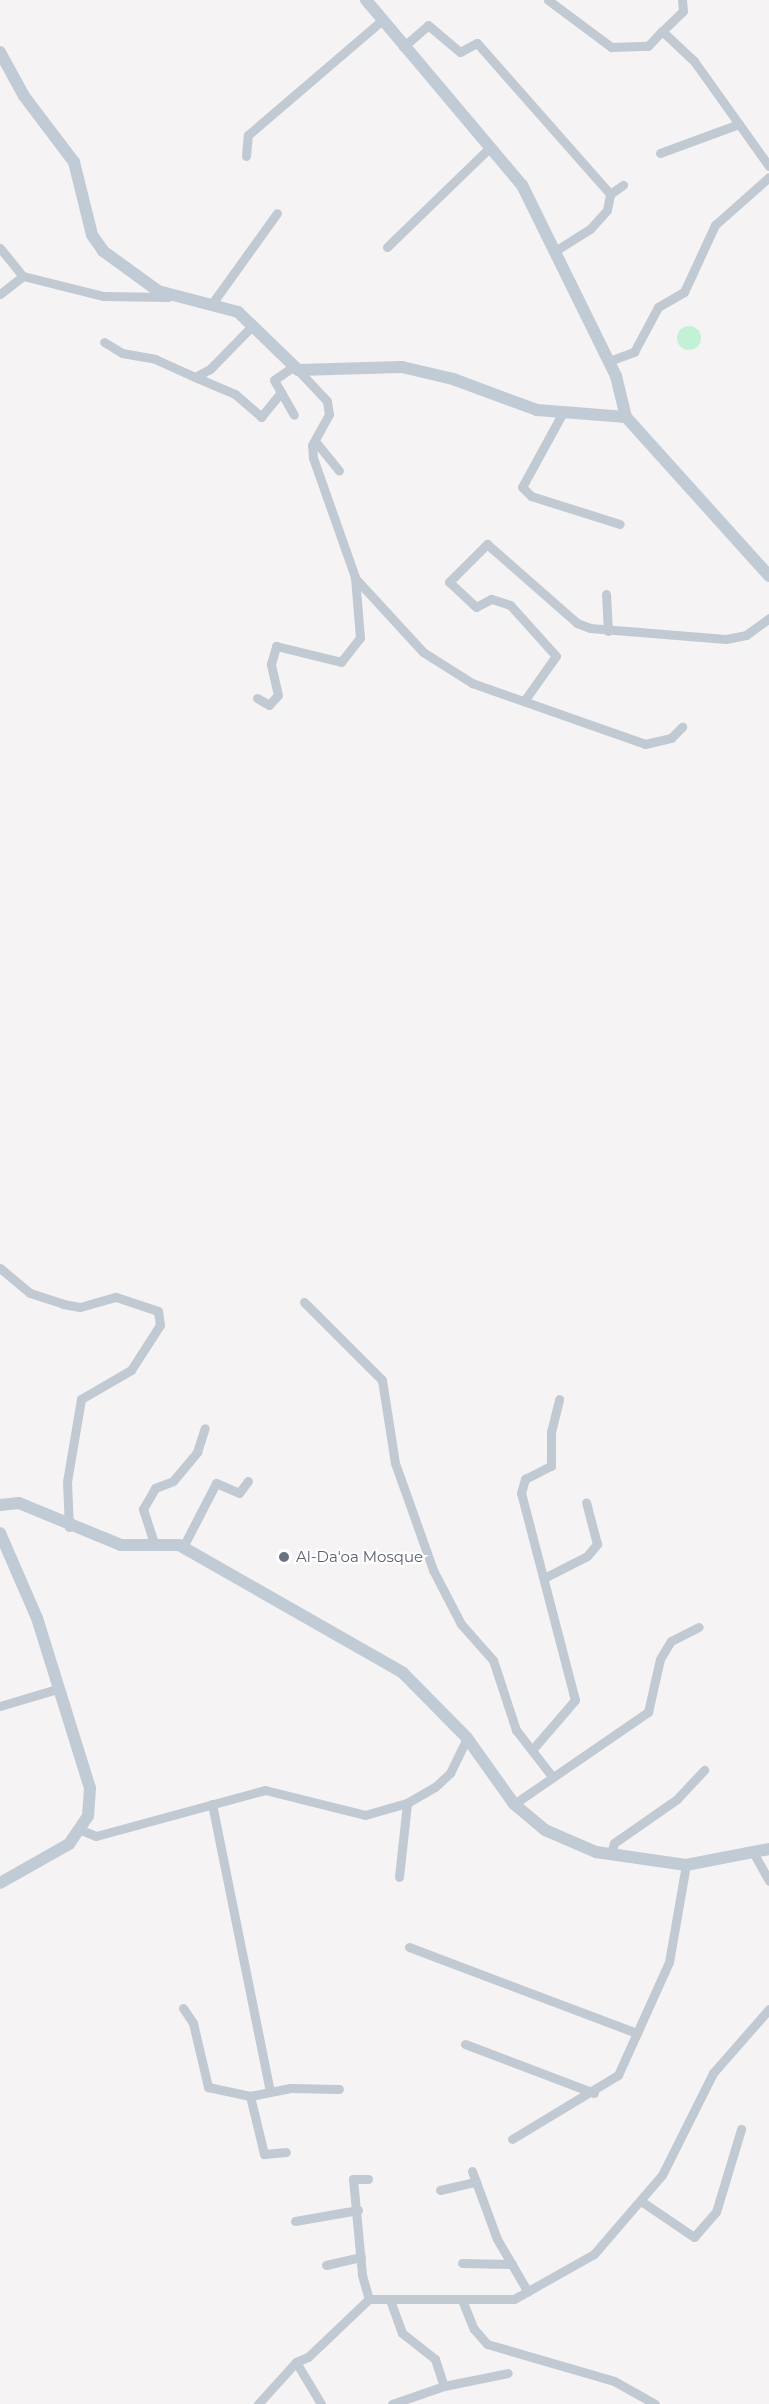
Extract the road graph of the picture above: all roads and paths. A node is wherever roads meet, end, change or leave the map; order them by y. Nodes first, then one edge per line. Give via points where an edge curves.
1 (366, 0) edge
2 (548, 0) edge
3 (682, 0) edge
4 (382, 20) junction
5 (662, 32) junction
6 (403, 47) junction
7 (0, 52) edge
8 (739, 124) junction
9 (489, 148) junction
10 (660, 153) dead end
11 (246, 156) dead end
12 (769, 166) edge
13 (769, 177) edge
14 (623, 184) dead end
15 (610, 194) junction
16 (277, 213) dead end
17 (387, 247) dead end
18 (0, 248) edge
19 (555, 251) junction
20 (23, 276) junction
21 (0, 294) edge
22 (179, 297) junction
23 (211, 305) junction
24 (252, 326) junction
25 (104, 342) dead end
26 (609, 362) junction
27 (296, 368) junction
28 (195, 377) junction
29 (281, 392) junction
30 (562, 414) junction
31 (294, 415) dead end
32 (626, 417) junction
33 (315, 441) junction
34 (339, 471) dead end
35 (620, 524) dead end
36 (769, 576) edge
37 (355, 577) junction
38 (606, 594) dead end
39 (769, 618) edge
40 (608, 631) junction
41 (257, 699) dead end
42 (524, 701) junction
43 (682, 727) dead end
44 (0, 1268) edge
45 (304, 1302) dead end
46 (559, 1399) dead end
47 (205, 1428) dead end
48 (248, 1481) dead end
49 (1, 1502) edge
50 (586, 1502) dead end
51 (69, 1527) junction
52 (0, 1533) edge
53 (154, 1543) junction
54 (183, 1547) junction
55 (544, 1578) junction
56 (699, 1627) dead end
57 (57, 1689) junction
58 (0, 1706) edge
59 (468, 1738) junction
60 (532, 1750) junction
61 (704, 1770) dead end
62 (551, 1775) junction
63 (407, 1803) junction
64 (212, 1804) junction
65 (514, 1804) junction
66 (81, 1830) junction
67 (769, 1849) edge
68 (753, 1852) junction
69 (611, 1854) junction
70 (686, 1865) junction
71 (399, 1877) dead end
72 (769, 1881) edge
73 (0, 1883) edge
74 (409, 1947) dead end
75 (183, 2008) dead end
76 (769, 2009) edge
77 (637, 2033) junction
78 (465, 2044) dead end
79 (339, 2089) dead end
80 (270, 2091) junction
81 (594, 2093) junction
82 (250, 2096) junction
83 (741, 2128) dead end
84 (512, 2139) dead end
85 (286, 2152) dead end
86 (472, 2171) dead end
87 (368, 2179) dead end
88 (476, 2182) junction
89 (440, 2190) dead end
90 (641, 2201) junction
91 (358, 2210) junction
92 (295, 2221) dead end
93 (361, 2257) junction
94 (462, 2263) dead end
95 (512, 2264) junction
96 (326, 2265) dead end
97 (528, 2292) junction
98 (369, 2299) junction
99 (462, 2300) junction
100 (390, 2301) junction
101 (296, 2362) junction
102 (508, 2373) dead end
103 (444, 2386) junction
104 (258, 2404) edge
105 (321, 2404) edge
106 (392, 2404) edge
107 (655, 2404) edge

1 - 4 street
2 - 5 street via 611,47 648,46
3 - 5 street via 683,11
4 - 6 street
4 - 11 street via 248,135
5 - 8 street via 694,61
6 - 9 street
6 - 15 street via 428,25 459,52 477,43
7 - 22 street via 24,96 74,162 92,235 103,251 158,291
8 - 10 street
8 - 12 street
9 - 17 street
9 - 19 street via 522,185
13 - 26 street via 715,225 684,292 658,307 634,352
14 - 15 street
15 - 19 street via 607,210 590,228
16 - 23 street
18 - 20 street
19 - 26 street
20 - 21 street
20 - 22 street via 103,296
22 - 23 street
23 - 24 street via 238,312
24 - 27 street
24 - 28 street
25 - 28 street via 122,353 154,359
26 - 32 street
27 - 29 street via 274,380
27 - 30 street via 402,367
27 - 33 street via 327,401 329,414
28 - 29 street via 235,394 261,417
29 - 31 street
30 - 32 street
30 - 35 street via 522,487 531,496
32 - 36 street
33 - 34 street
33 - 37 street via 313,458
37 - 41 street via 360,638 345,661 276,646 271,664 278,695 269,705
37 - 42 street via 423,652 472,683
38 - 40 street
39 - 40 street via 746,635 726,639
40 - 42 street via 577,623 487,544 471,554 449,582 455,593 476,607 491,599 510,605 556,656
42 - 43 street via 645,744 671,738
44 - 51 street via 30,1293 63,1304 80,1307 116,1297 158,1311 160,1325 130,1370 81,1399 67,1482
45 - 60 street via 382,1380 395,1463 434,1570 462,1624 493,1660 516,1730
46 - 55 street via 551,1432 551,1466 521,1485
47 - 53 street via 196,1452 173,1481 155,1488 143,1509
48 - 54 street via 239,1493 216,1483
49 - 51 street via 19,1503
50 - 55 street via 597,1544 587,1556
51 - 53 street via 121,1545
52 - 57 street via 37,1618
53 - 54 street
54 - 59 street via 403,1673
55 - 60 street via 575,1700
56 - 62 street via 671,1641 660,1659 648,1712
57 - 58 street
57 - 66 street via 90,1788 88,1816
59 - 63 street via 450,1773
59 - 65 street
60 - 62 street
61 - 69 street via 677,1799 614,1843
62 - 65 street
63 - 64 street via 365,1815 265,1790
63 - 71 street
64 - 66 street via 96,1836
64 - 80 street
65 - 69 street via 546,1830
66 - 73 street via 43,1863
67 - 68 street
68 - 70 street
68 - 72 street
69 - 70 street
70 - 77 street via 669,1962
74 - 77 street
75 - 82 street via 193,2023 208,2087
76 - 90 street via 713,2073 662,2175
77 - 81 street via 618,2075
78 - 81 street
79 - 80 street
80 - 82 street
81 - 84 street
82 - 85 street via 264,2154
83 - 90 street via 716,2212 694,2237
86 - 88 street
87 - 91 street via 353,2179
88 - 89 street
88 - 95 street
90 - 97 street via 594,2254
91 - 92 street
91 - 93 street
93 - 96 street
93 - 98 street
94 - 95 street
95 - 97 street
97 - 99 street via 514,2300
98 - 100 street
98 - 101 street via 308,2357
99 - 100 street
99 - 107 street via 474,2329 487,2344 614,2381
100 - 103 street via 402,2333 435,2359
101 - 104 street
101 - 105 street
102 - 103 street
103 - 106 street

